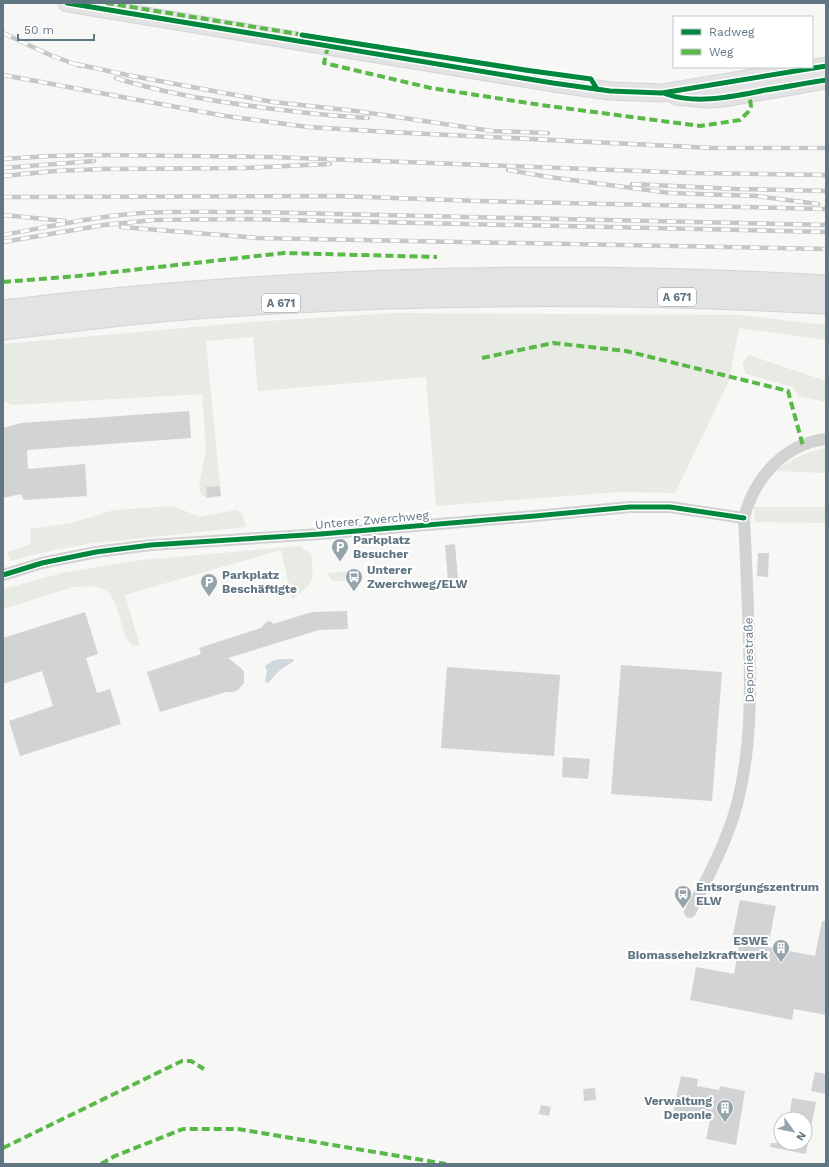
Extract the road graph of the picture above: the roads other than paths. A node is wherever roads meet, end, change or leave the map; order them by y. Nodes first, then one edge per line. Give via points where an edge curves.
1 (67, 3) edge
2 (826, 66) edge
3 (826, 80) edge
4 (750, 85) junction
5 (826, 286) edge
6 (826, 303) edge
7 (3, 311) edge
8 (3, 329) edge
9 (826, 439) edge
10 (744, 518) junction
11 (3, 575) edge
12 (690, 912) dead end

1 - 4 main road via 610,91 662,93
2 - 4 main road
3 - 4 main road
5 - 7 highway, A 671 via 561,277 416,280 304,284 193,292
6 - 8 highway, A 671 via 660,296 415,297 195,308
9 - 10 street, Deponiestraße via 803,446 772,466 757,484
10 - 11 street, Unterer Zwerchweg via 670,508 630,507 151,545 50,561
10 - 12 street, Deponiestraße via 750,698 746,758 740,792 728,831 711,872

